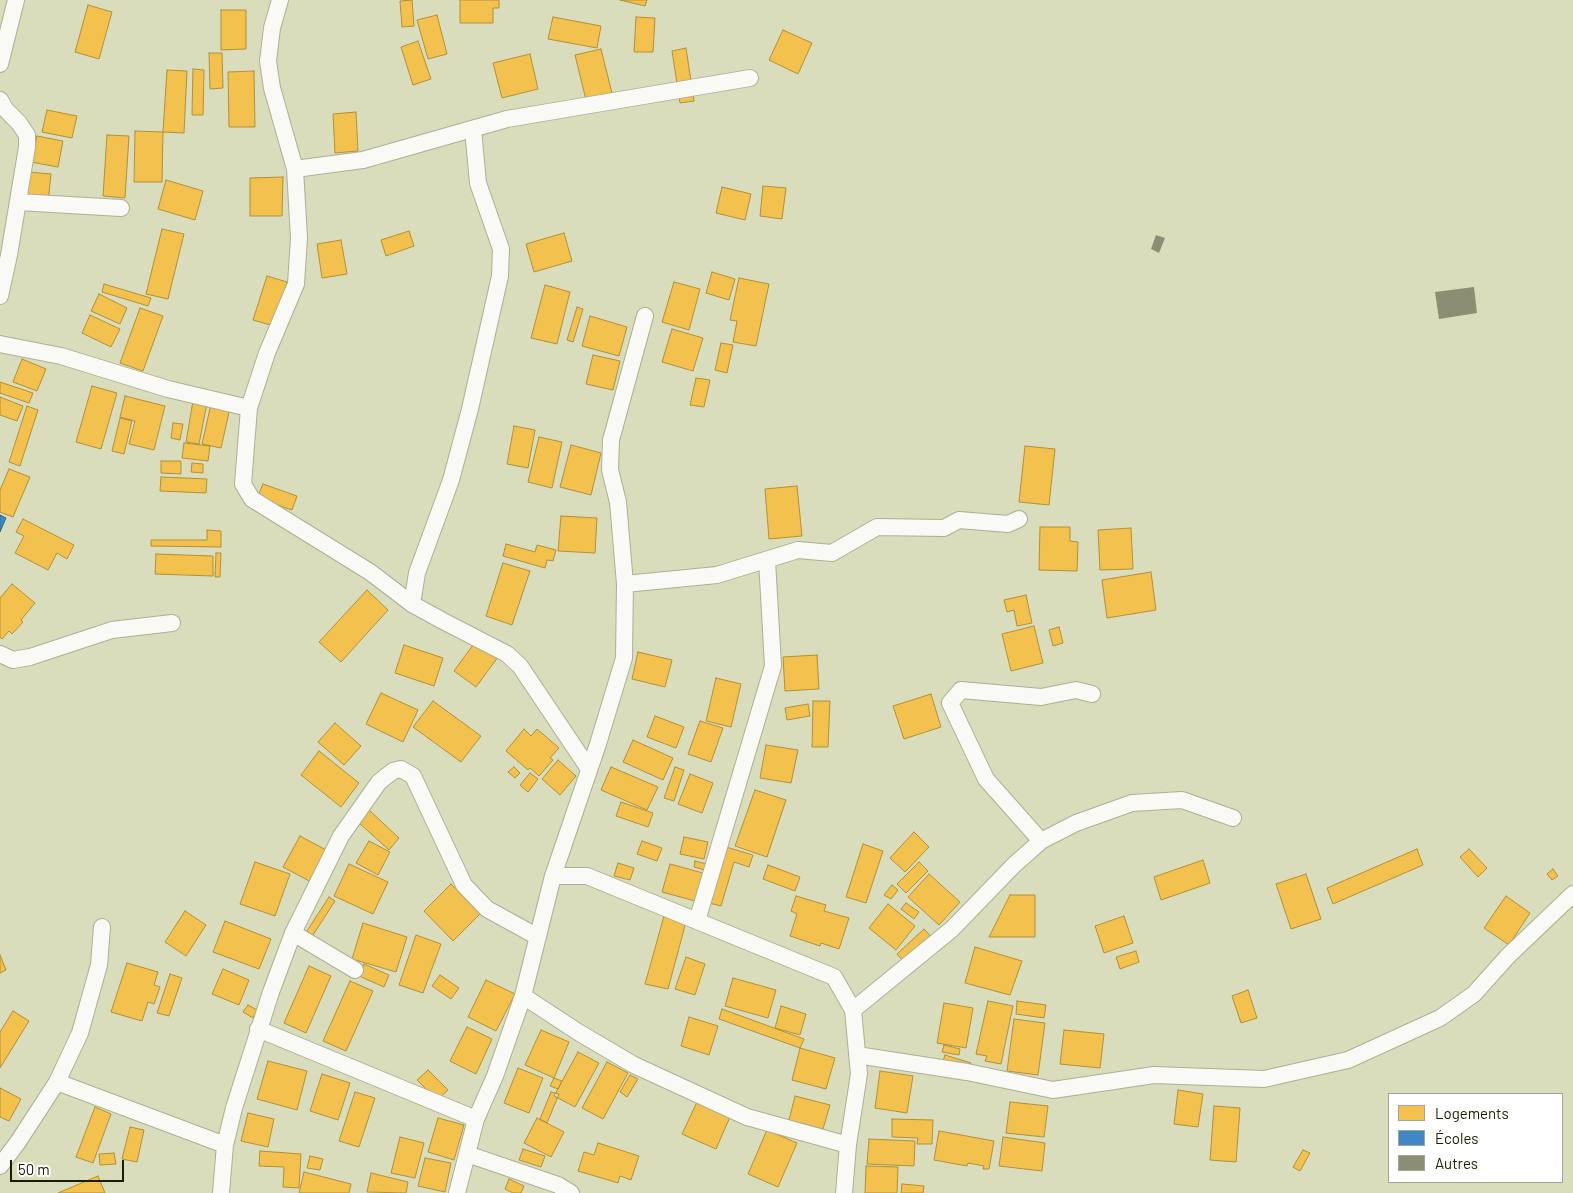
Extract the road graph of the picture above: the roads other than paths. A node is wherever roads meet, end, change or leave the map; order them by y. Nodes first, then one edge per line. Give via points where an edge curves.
1 (16, 0) edge
2 (280, 0) edge
3 (0, 64) edge
4 (750, 78) dead end
5 (0, 100) edge
6 (473, 129) junction
7 (294, 168) junction
8 (18, 202) junction
9 (121, 208) dead end
10 (0, 296) edge
11 (645, 316) dead end
12 (0, 344) edge
13 (249, 408) junction
14 (1019, 520) dead end
15 (767, 560) junction
16 (625, 584) junction
17 (412, 604) junction
18 (172, 623) dead end
19 (0, 654) edge
20 (1092, 694) dead end
21 (589, 769) junction
22 (1233, 818) dead end
23 (1041, 841) junction
24 (553, 876) junction
25 (1573, 894) edge
26 (697, 921) junction
27 (102, 927) dead end
28 (293, 933) junction
29 (538, 937) junction
30 (356, 970) dead end
31 (523, 996) junction
32 (853, 1010) junction
33 (258, 1029) junction
34 (857, 1055) junction
35 (57, 1082) junction
36 (476, 1119) junction
37 (226, 1146) junction
38 (848, 1146) junction
39 (467, 1154) junction
40 (0, 1166) edge
41 (221, 1193) edge
42 (458, 1193) edge
43 (571, 1193) edge
44 (844, 1193) edge

1 - 3 street
2 - 7 street via 268,61
4 - 6 street via 507,119
5 - 8 street via 27,135
6 - 7 street via 363,160
6 - 17 street via 478,183 501,248 500,276 451,480 417,573
7 - 13 street via 299,238 296,284 267,353
8 - 9 street
8 - 10 street
11 - 16 street via 610,440 610,470 618,502
12 - 13 street via 61,356 168,389
13 - 17 street via 243,484 252,499 370,572
14 - 15 street via 1008,524 959,520 944,528 877,527 832,553 798,550
15 - 16 street via 717,575
15 - 26 street via 773,666
16 - 21 street via 624,658
17 - 21 street via 507,654 520,666
18 - 19 street via 112,630 30,657 13,660
20 - 23 street via 1076,690 1041,697 960,690 950,704 986,778
21 - 24 street
22 - 23 street via 1182,800 1132,803 1076,823
23 - 32 street via 952,929
24 - 26 street via 587,876
24 - 29 street
25 - 34 street via 1508,956 1474,994 1440,1018 1348,1060 1264,1078 1154,1075 1054,1090 967,1072
26 - 32 street via 834,977
27 - 35 street via 99,964 80,1034
28 - 29 street via 341,836 379,782 401,769 413,776 464,885 487,910
28 - 30 street
28 - 33 street
29 - 31 street
31 - 36 street
31 - 38 street via 634,1065 747,1117
32 - 34 street
33 - 36 street
33 - 37 street
34 - 38 street via 859,1074
35 - 37 street
35 - 40 street
36 - 39 street
37 - 41 street
38 - 44 street
39 - 42 street
39 - 43 street via 558,1185

